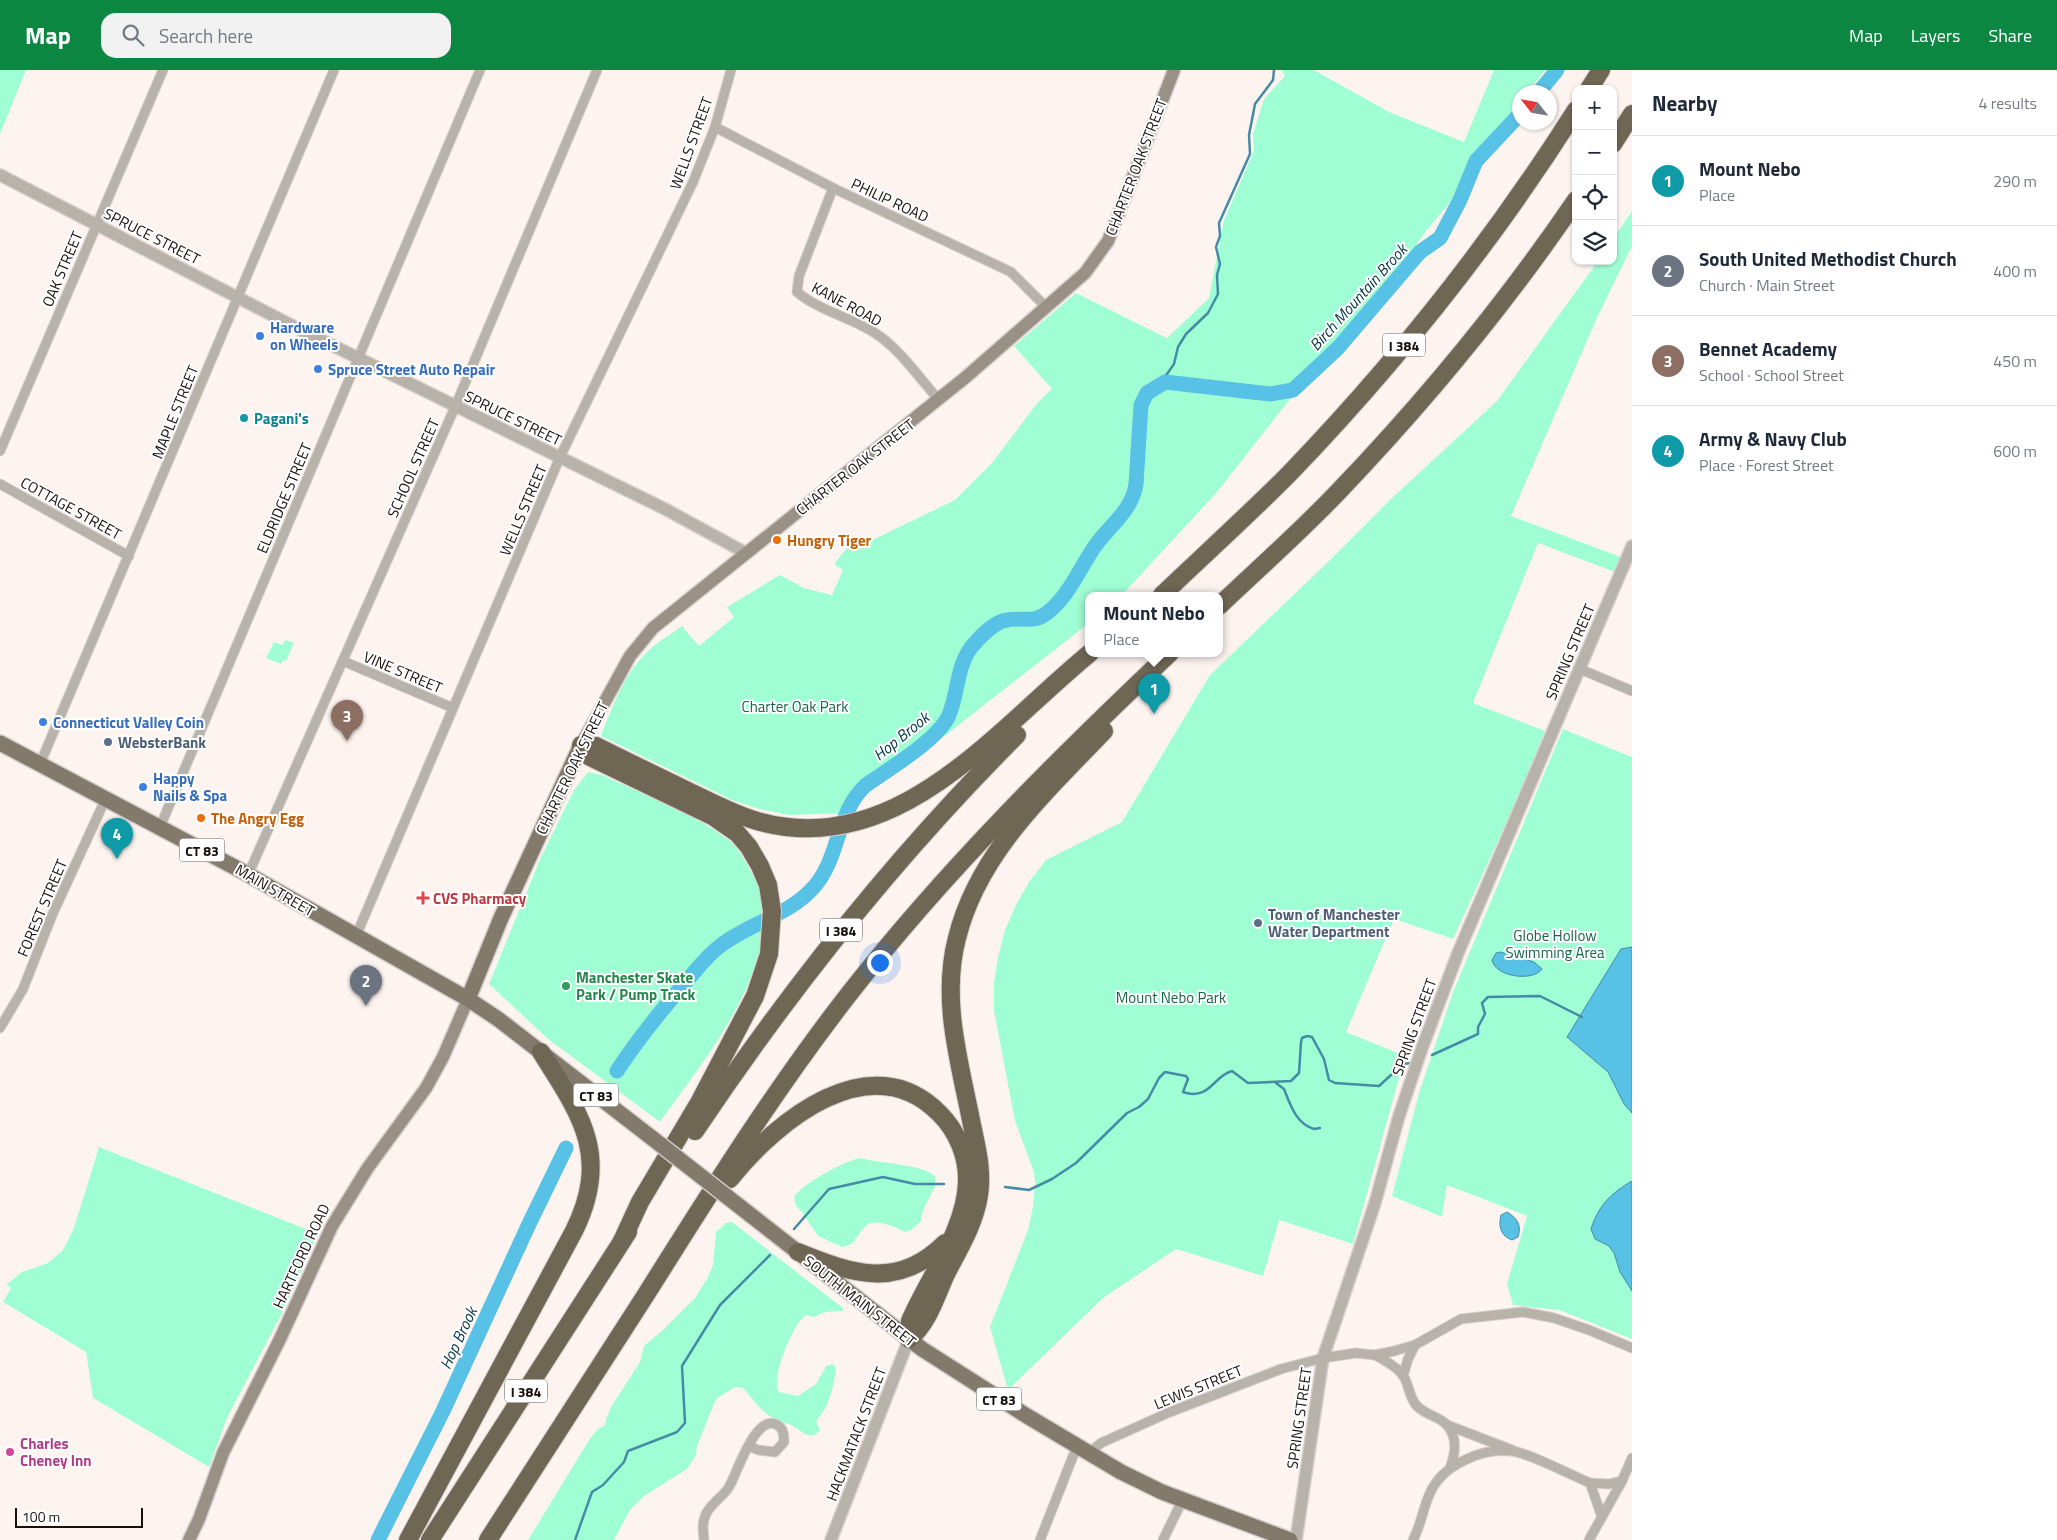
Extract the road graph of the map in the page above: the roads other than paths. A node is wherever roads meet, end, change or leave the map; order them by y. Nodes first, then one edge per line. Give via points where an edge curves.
1 (163, 70) edge
2 (334, 70) edge
3 (480, 70) edge
4 (597, 70) edge
5 (731, 70) edge
6 (1174, 70) edge
7 (1601, 70) edge
8 (1592, 85) edge
9 (1632, 114) edge
10 (1572, 116) edge
11 (715, 126) junction
12 (1617, 138) edge
13 (0, 175) edge
14 (832, 188) junction
15 (1572, 205) edge
16 (96, 224) junction
17 (237, 297) junction
18 (1047, 308) junction
19 (359, 359) junction
20 (939, 400) junction
21 (455, 407) junction
22 (0, 451) edge
23 (560, 457) junction
24 (0, 484) edge
25 (1632, 546) edge
26 (746, 553) junction
27 (129, 556) junction
28 (1165, 592) edge
29 (1223, 602) edge
30 (1086, 657) edge
31 (1098, 657) edge
32 (1166, 657) edge
33 (1171, 657) edge
34 (343, 661) junction
35 (1580, 669) junction
36 (1632, 691) edge
37 (453, 708) junction
38 (0, 743) edge
39 (581, 745) junction
40 (40, 764) junction
41 (106, 798) junction
42 (160, 827) junction
43 (248, 875) junction
44 (356, 936) junction
45 (468, 999) junction
46 (0, 1028) edge
47 (540, 1052) junction
48 (955, 1228) junction
49 (622, 1242) junction
50 (798, 1252) junction
51 (667, 1261) junction
52 (909, 1339) junction
53 (1415, 1345) junction
54 (1632, 1348) edge
55 (1375, 1355) junction
56 (1323, 1358) junction
57 (1403, 1376) junction
58 (1447, 1425) junction
59 (749, 1446) dead end
60 (1083, 1449) junction
61 (1512, 1450) junction
62 (1632, 1458) edge
63 (1450, 1468) junction
64 (1622, 1480) junction
65 (1590, 1483) junction
66 (1182, 1501) junction
67 (1602, 1517) junction
68 (189, 1540) edge
69 (408, 1540) edge
70 (430, 1540) edge
71 (488, 1540) edge
72 (704, 1540) edge
73 (830, 1540) edge
74 (1040, 1540) edge
75 (1163, 1540) edge
76 (1290, 1540) edge
77 (1296, 1540) edge
78 (1413, 1540) edge
79 (1589, 1540) edge

1 - 16 street, OAK STREET
2 - 17 street, MAPLE STREET
3 - 19 street, ELDRIDGE STREET
4 - 21 street, SCHOOL STREET
5 - 11 street, WELLS STREET
6 - 18 main road, CHARTER OAK STREET via 1108,241 1085,274
7 - 8 highway
9 - 12 highway
10 - 28 highway, I 384 via 1496,227 1406,343 1300,462
11 - 14 street, PHILIP ROAD
11 - 23 street, WELLS STREET via 693,182
13 - 16 street, SPRUCE STREET
14 - 18 street, PHILIP ROAD via 1011,272
14 - 20 street, KANE ROAD via 799,276 797,292 810,303 875,333 893,348
15 - 29 highway via 1498,306 1409,415 1338,492
16 - 17 street, SPRUCE STREET
16 - 22 street, OAK STREET
17 - 19 street, SPRUCE STREET
17 - 27 street, MAPLE STREET
18 - 20 main road, CHARTER OAK STREET
19 - 21 street, SPRUCE STREET
19 - 42 street, ELDRIDGE STREET
20 - 26 main road, CHARTER OAK STREET
21 - 23 street, SPRUCE STREET
21 - 34 street, SCHOOL STREET
23 - 26 street, SPRUCE STREET
23 - 37 street, WELLS STREET
24 - 27 street, COTTAGE STREET
25 - 35 street, SPRING STREET
26 - 39 main road, CHARTER OAK STREET via 653,628 638,645 612,685
27 - 40 street, MAPLE STREET
30 - 39 highway via 956,771 908,800 858,821 824,827 792,827 748,818 596,746
31 - 49 highway, I 384 via 982,769 856,912 754,1045
32 - 51 highway, I 384 via 1016,802 878,958 783,1083
33 - 52 highway via 1149,686 1011,832 988,864 968,902 954,954 950,1003 979,1159 980,1193 970,1226 923,1323
34 - 37 street, VINE STREET
34 - 43 street, SCHOOL STREET
35 - 36 street
35 - 56 street, SPRING STREET via 1437,1005
37 - 44 street, WELLS STREET
38 - 40 main road, MAIN STREET / CT 83
39 - 45 main road, CHARTER OAK STREET
39 - 49 highway via 590,756 730,828 746,842 757,859 770,896 771,931 766,964 751,1003 700,1100 646,1191
40 - 41 main road, MAIN STREET / CT 83
41 - 42 main road, MAIN STREET / CT 83
41 - 46 street, FOREST STREET via 53,913 23,989
42 - 43 main road, MAIN STREET / CT 83
43 - 44 main road, MAIN STREET / CT 83
44 - 45 main road, MAIN STREET / CT 83
45 - 47 main road, SOUTH MAIN STREET / CT 83
45 - 68 main road, HARTFORD ROAD via 429,1083 367,1169 332,1226 223,1453
47 - 50 main road, SOUTH MAIN STREET / CT 83, bridge
47 - 69 highway via 574,1105 584,1128 591,1165 587,1199 574,1231
48 - 50 highway via 928,1257 909,1268 890,1273 850,1272
48 - 51 highway via 964,1205 967,1177 962,1150 951,1128 937,1111 914,1095 884,1087 861,1087 821,1100 775,1132 736,1172
48 - 52 highway via 913,1315
49 - 70 highway, I 384
50 - 52 main road, SOUTH MAIN STREET / CT 83
51 - 71 highway, I 384
52 - 60 main road, SOUTH MAIN STREET / CT 83
52 - 73 street, HACKMATACK STREET
53 - 54 street via 1461,1320 1523,1312 1580,1327
53 - 55 street
53 - 57 street
55 - 56 street, LEWIS STREET via 1356,1352
55 - 57 street
56 - 60 street, LEWIS STREET via 1281,1369 1206,1397
56 - 77 street, SPRING STREET
57 - 58 street via 1418,1407
58 - 61 street
58 - 63 street via 1455,1447
59 - 72 street via 729,1487 706,1514
60 - 66 main road, SOUTH MAIN STREET / CT 83
60 - 74 street
61 - 63 street via 1484,1454
61 - 65 street
62 - 64 street
63 - 78 street via 1430,1493
64 - 65 street via 1609,1484
64 - 67 street
65 - 67 street
66 - 75 street
66 - 76 main road, SOUTH MAIN STREET / CT 83
67 - 79 street

